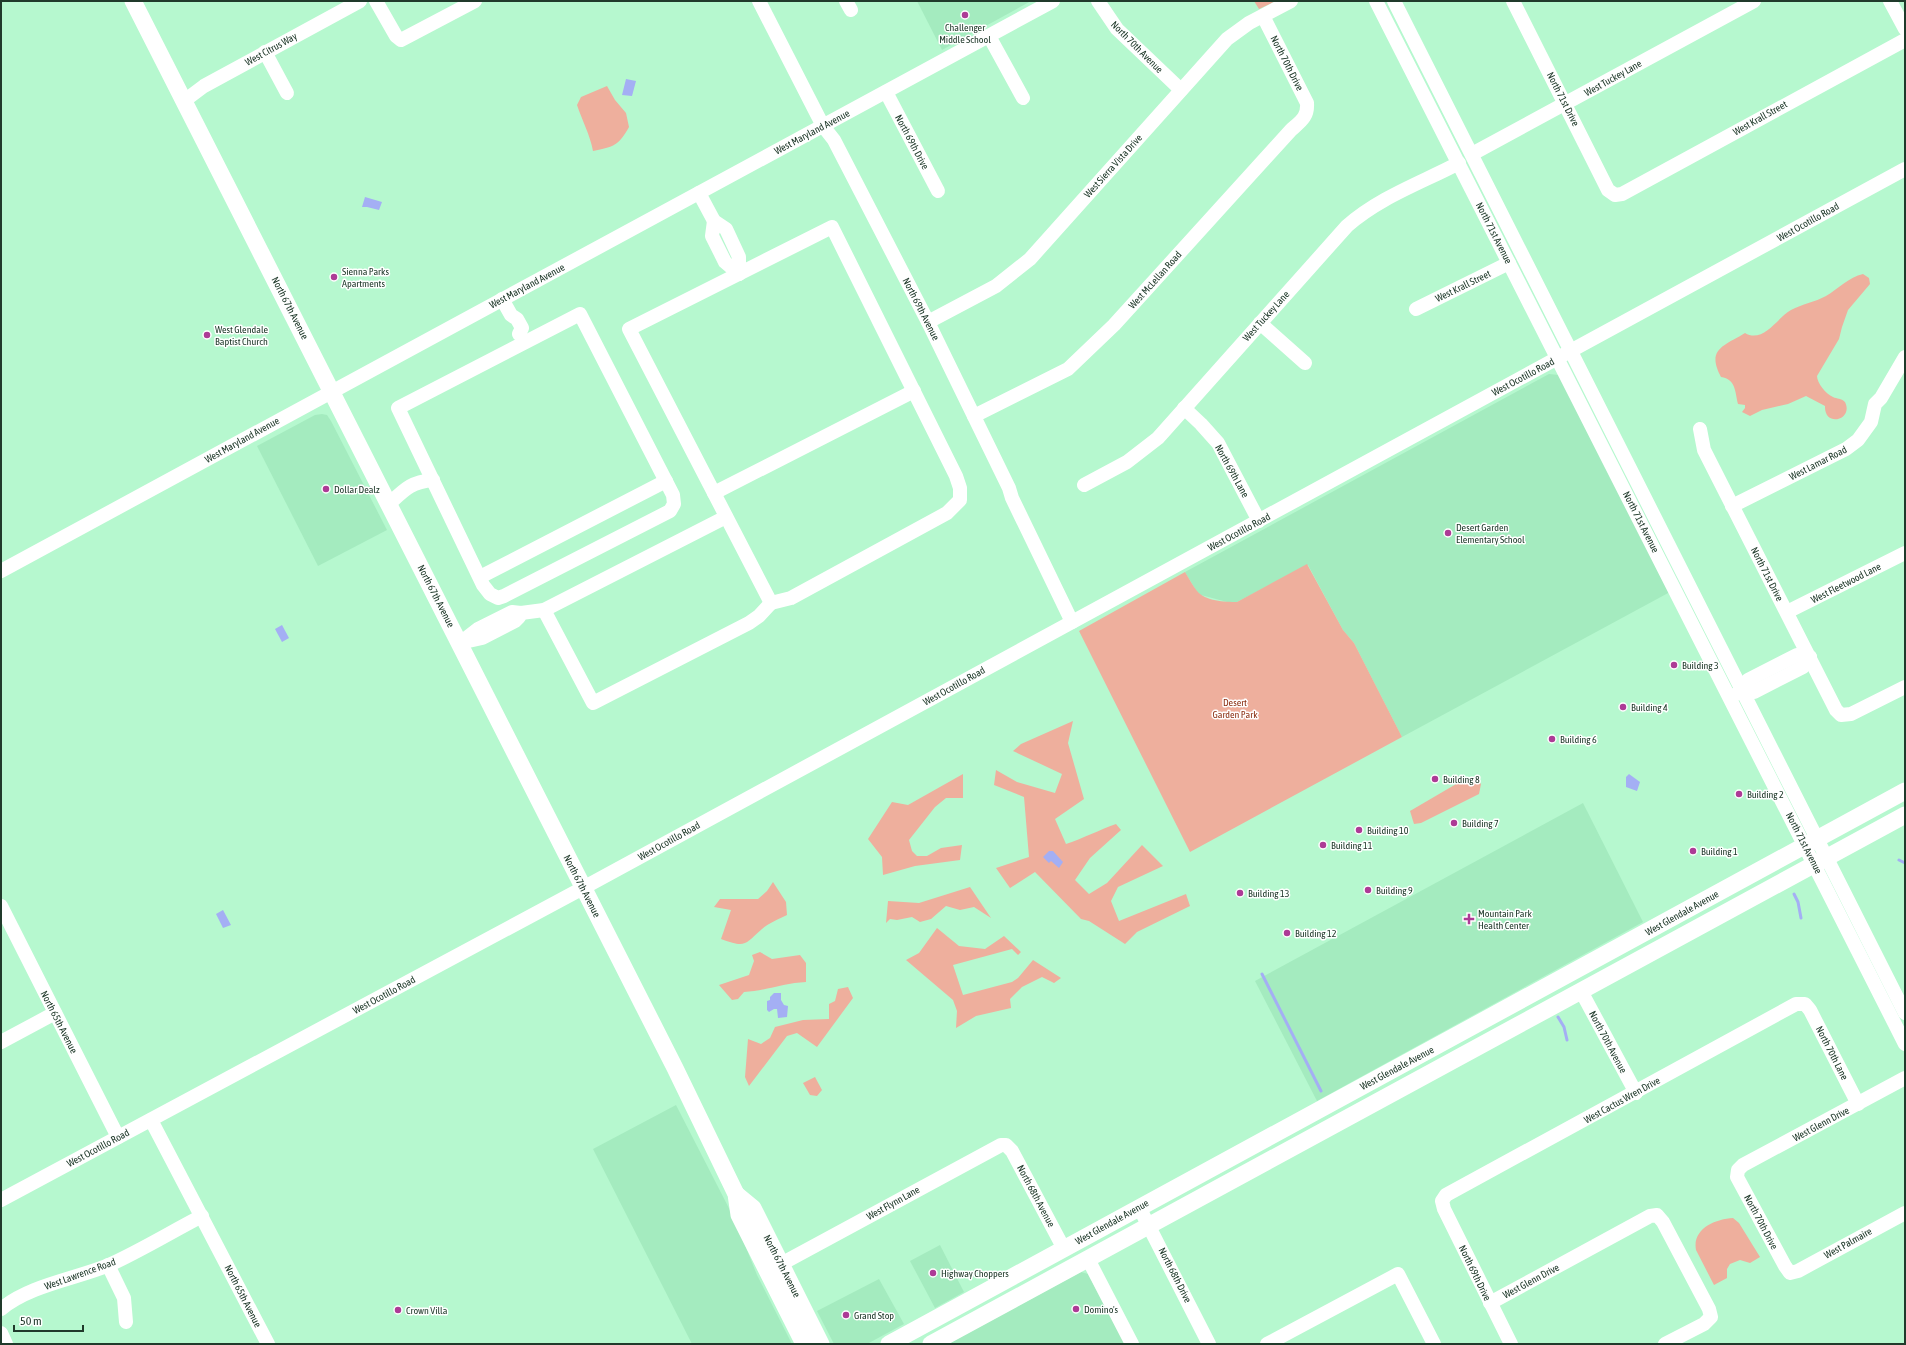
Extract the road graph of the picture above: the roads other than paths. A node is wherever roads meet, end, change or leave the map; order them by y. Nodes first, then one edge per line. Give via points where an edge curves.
1 (133, 1) edge
2 (360, 1) edge
3 (376, 1) edge
4 (475, 1) edge
5 (759, 1) edge
6 (1054, 1) edge
7 (1098, 1) edge
8 (1291, 1) edge
9 (1376, 1) edge
10 (1394, 1) edge
11 (1754, 1) edge
12 (1890, 1) edge
13 (1518, 3) edge
14 (1263, 16) junction
15 (1905, 29) edge
16 (989, 36) junction
17 (1905, 40) edge
18 (265, 52) junction
19 (1181, 90) junction
20 (886, 92) junction
21 (287, 93) dead end
22 (1022, 98) dead end
23 (184, 101) junction
24 (1566, 103) junction
25 (1308, 111) joint
26 (823, 126) junction
27 (1472, 154) junction
28 (1459, 163) junction
29 (1905, 169) edge
30 (938, 191) dead end
31 (699, 193) junction
32 (1615, 195) joint
33 (1509, 263) junction
34 (739, 274) junction
35 (502, 299) junction
36 (1416, 309) dead end
37 (928, 322) junction
38 (1260, 323) junction
39 (522, 339) junction
40 (1571, 351) junction
41 (1905, 357) edge
42 (1557, 359) junction
43 (1305, 363) dead end
44 (914, 391) junction
45 (333, 392) junction
46 (1184, 408) junction
47 (974, 416) junction
48 (1700, 429) dead end
49 (433, 480) junction
50 (666, 481) junction
51 (1084, 485) dead end
52 (714, 493) junction
53 (389, 504) junction
54 (1732, 506) junction
55 (726, 517) junction
56 (1259, 521) junction
57 (1905, 553) edge
58 (3, 566) edge
59 (480, 577) junction
60 (771, 603) junction
61 (544, 610) junction
62 (1787, 612) junction
63 (1072, 622) junction
64 (460, 643) junction
65 (1810, 657) junction
66 (1905, 687) edge
67 (1744, 691) junction
68 (1730, 697) junction
69 (1905, 791) edge
70 (1905, 815) edge
71 (1812, 842) junction
72 (1821, 861) junction
73 (583, 888) junction
74 (1, 906) edge
75 (1581, 991) junction
76 (1805, 1004) joint
77 (55, 1013) junction
78 (1905, 1013) edge
79 (1, 1042) edge
80 (1905, 1044) edge
81 (1431, 1049) junction
82 (1440, 1067) junction
83 (1905, 1078) edge
84 (1636, 1093) junction
85 (1858, 1104) junction
86 (151, 1120) junction
87 (118, 1137) junction
88 (1006, 1145) joint
89 (1738, 1170) joint
90 (736, 1194) junction
91 (1, 1200) edge
92 (1442, 1201) joint
93 (1139, 1207) junction
94 (1905, 1213) edge
95 (202, 1216) junction
96 (1149, 1226) junction
97 (1064, 1249) junction
98 (1088, 1259) junction
99 (781, 1264) junction
100 (108, 1265) junction
101 (1790, 1272) joint
102 (1023, 1294) junction
103 (1490, 1303) junction
104 (1, 1309) edge
105 (126, 1322) dead end
106 (1, 1333) edge
107 (1284, 1340) edge
108 (6, 1344) edge
109 (268, 1344) edge
110 (804, 1344) edge
111 (821, 1344) edge
112 (889, 1344) edge
113 (931, 1344) edge
114 (1132, 1344) edge
115 (1209, 1344) edge
116 (1267, 1344) edge
117 (1434, 1344) edge
118 (1511, 1344) edge
119 (1665, 1344) edge

1 - 23 main road, North 67th Avenue
2 - 18 street, West Citrus Way
3 - 4 street via 396,36 401,40
5 - 26 street, North 69th Avenue
6 - 16 street, West Maryland Avenue
7 - 19 street, North 70th Avenue via 1116,28
8 - 14 street, West Sierra Vista Drive
9 - 28 street, North 71st Avenue
10 - 27 street, North 71st Avenue
11 - 24 street, West Tuckey Lane
12 - 15 street
13 - 24 street, North 71st Drive
14 - 19 street, West Sierra Vista Drive via 1227,39
14 - 25 street, North 70th Drive via 1307,103
16 - 20 street, West Maryland Avenue
16 - 22 street
17 - 32 street, West Krall Street via 1622,194
18 - 21 street
18 - 23 street, West Citrus Way via 204,86
19 - 37 street, West Sierra Vista Drive via 1030,259 996,286
20 - 26 street, West Maryland Avenue
20 - 30 street, North 69th Drive
23 - 45 main road, North 67th Avenue
24 - 27 street, West Tuckey Lane
24 - 32 street, North 71st Drive via 1608,190
25 - 47 street, West McLellan Road via 1114,325 1068,369
26 - 31 street, West Maryland Avenue
26 - 37 street, North 69th Avenue via 834,140
27 - 40 street, North 71st Avenue
28 - 33 street, North 71st Avenue
28 - 38 street, West Tuckey Lane via 1364,211 1347,226
29 - 40 street, West Ocotillo Road
31 - 34 street via 714,221 726,229 739,257
31 - 35 street, West Maryland Avenue
33 - 36 street, West Krall Street
33 - 42 street, North 71st Avenue
34 - 44 street via 832,227
34 - 52 street via 629,329
35 - 39 street via 511,315 509,322 514,332
35 - 45 street, West Maryland Avenue
37 - 47 street, North 69th Avenue
38 - 43 street
38 - 46 street, West Tuckey Lane
39 - 49 street via 398,408
39 - 50 street via 580,314
40 - 42 street, West Ocotillo Road
40 - 67 street, North 71st Avenue
41 - 54 street, West Lamar Road via 1875,404 1871,422 1858,440 1846,449
42 - 56 street, West Ocotillo Road
42 - 68 street, North 71st Avenue
44 - 52 street
44 - 60 street via 956,476 960,500 947,513 916,531 791,598
45 - 53 main road, North 67th Avenue
45 - 58 street, West Maryland Avenue
46 - 51 street, West Tuckey Lane via 1143,451
46 - 56 street, North 69th Lane via 1218,443
47 - 63 street, North 69th Avenue
48 - 54 street, North 71st Drive via 1704,450
49 - 53 street via 418,481 407,487
49 - 59 street
50 - 59 street
50 - 59 street via 673,495 674,504 670,511 649,522 498,598 490,594
52 - 55 street
53 - 64 main road, North 67th Avenue
54 - 62 street, North 71st Drive
55 - 60 street
55 - 61 street
56 - 63 street, West Ocotillo Road
57 - 62 street, West Fleetwood Lane
60 - 61 street via 749,623 593,702
61 - 64 street via 521,613 515,621 482,638
62 - 65 street, North 71st Drive
63 - 73 street, West Ocotillo Road
64 - 73 main road, North 67th Avenue
65 - 66 street, North 71st Drive via 1836,710 1841,715 1851,714
65 - 67 street via 1797,655 1748,680
67 - 68 street
67 - 71 street, North 71st Avenue
68 - 71 street, North 71st Avenue
69 - 71 main road, West Glendale Avenue
70 - 72 main road, West Glendale Avenue
71 - 72 street, North 71st Avenue
71 - 81 main road, West Glendale Avenue
72 - 75 main road, West Glendale Avenue
72 - 78 street, North 71st Avenue
72 - 80 street, North 71st Avenue
73 - 86 street, West Ocotillo Road
73 - 90 main road, North 67th Avenue
74 - 77 street, North 65th Avenue
75 - 82 main road, West Glendale Avenue
75 - 84 street, North 70th Avenue
76 - 84 street, West Cactus Wren Drive via 1796,1004
76 - 85 street, North 70th Lane
77 - 79 street
77 - 87 street, North 65th Avenue
81 - 82 main road
81 - 93 main road, West Glendale Avenue
82 - 96 main road, West Glendale Avenue
83 - 85 street, West Glenn Drive
84 - 92 street, West Cactus Wren Drive via 1446,1195
85 - 89 street, West Glenn Drive
86 - 87 street, West Ocotillo Road
86 - 95 street, North 65th Avenue
87 - 91 street, West Ocotillo Road
88 - 97 street, North 68th Avenue via 1012,1150
88 - 99 street, West Flynn Lane via 995,1147
89 - 101 street, North 70th Drive via 1737,1177
90 - 99 main road, North 67th Avenue via 753,1208
90 - 110 main road, North 67th Avenue via 738,1215
92 - 103 street, North 69th Drive
93 - 96 street, North 68th Drive
93 - 97 main road, West Glendale Avenue
94 - 101 street, West Palmaire via 1798,1271
95 - 100 street, West Lawrence Road
95 - 109 street, North 65th Avenue
96 - 98 main road, West Glendale Avenue
96 - 115 street, North 68th Drive
97 - 102 main road via 1048,1267 1021,1282 1019,1288
97 - 112 main road, West Glendale Avenue
98 - 102 main road, West Glendale Avenue
98 - 114 street
99 - 111 main road, North 67th Avenue
100 - 104 street, West Lawrence Road via 52,1283
100 - 105 street via 124,1298
102 - 113 main road, West Glendale Avenue
103 - 118 street, North 69th Drive
103 - 119 street, West Glenn Drive via 1650,1216 1657,1215 1663,1222 1711,1317 1704,1324
106 - 108 street
107 - 116 street
107 - 117 street via 1398,1274

